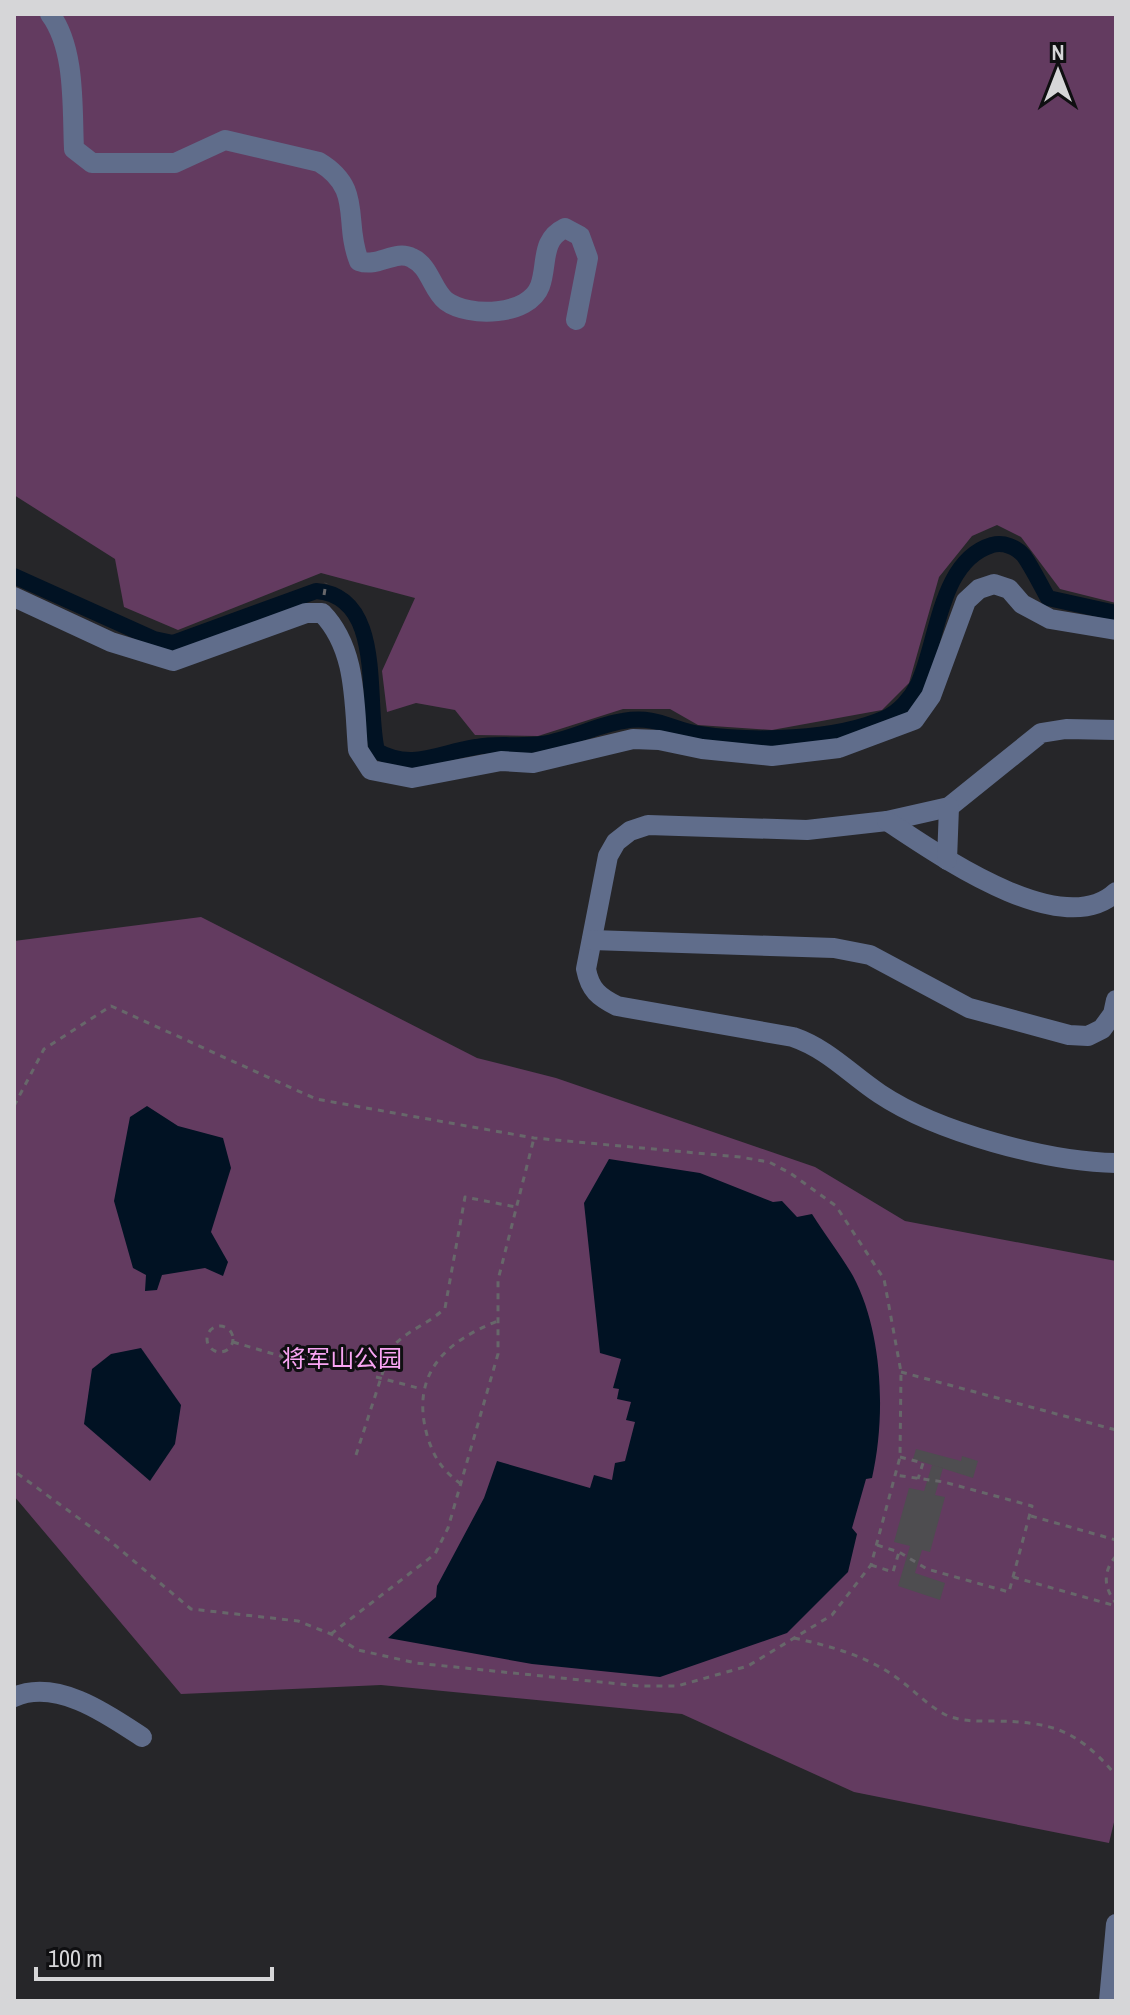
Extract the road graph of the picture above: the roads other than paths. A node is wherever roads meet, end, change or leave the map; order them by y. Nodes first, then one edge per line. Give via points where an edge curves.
1 (50, 14) edge
2 (576, 320) dead end
3 (14, 597) edge
4 (1116, 630) edge
5 (1116, 730) edge
6 (949, 807) junction
7 (887, 821) junction
8 (947, 860) junction
9 (1116, 892) edge
10 (592, 940) junction
11 (1116, 1000) edge
12 (1116, 1163) edge
13 (14, 1697) edge
14 (142, 1737) dead end
15 (1116, 1924) edge
16 (1109, 2001) edge

1 - 2 street via 57,23 69,76 74,149 92,163 175,163 225,140 319,162 349,191 359,261 370,265 410,256 444,299 487,312 534,298 547,243 565,228 580,236 588,258
3 - 4 street via 111,642 173,661 306,613 322,613 336,627 348,655 363,762 371,770 412,778 501,761 533,763 633,739 772,756 839,748 914,720 931,696 966,601 994,584 1050,619
5 - 6 street via 1041,733
6 - 7 street
6 - 8 street
7 - 8 street
7 - 10 street via 807,830 686,824 630,831 608,856
8 - 9 street via 1027,899 1056,907 1083,908
10 - 11 street via 834,948 870,955 969,1008 1069,1035 1088,1036 1102,1029
10 - 12 street via 588,984 617,1006 793,1037 817,1046 879,1093 943,1128 1090,1163
13 - 14 street via 49,1694 96,1707
15 - 16 street

